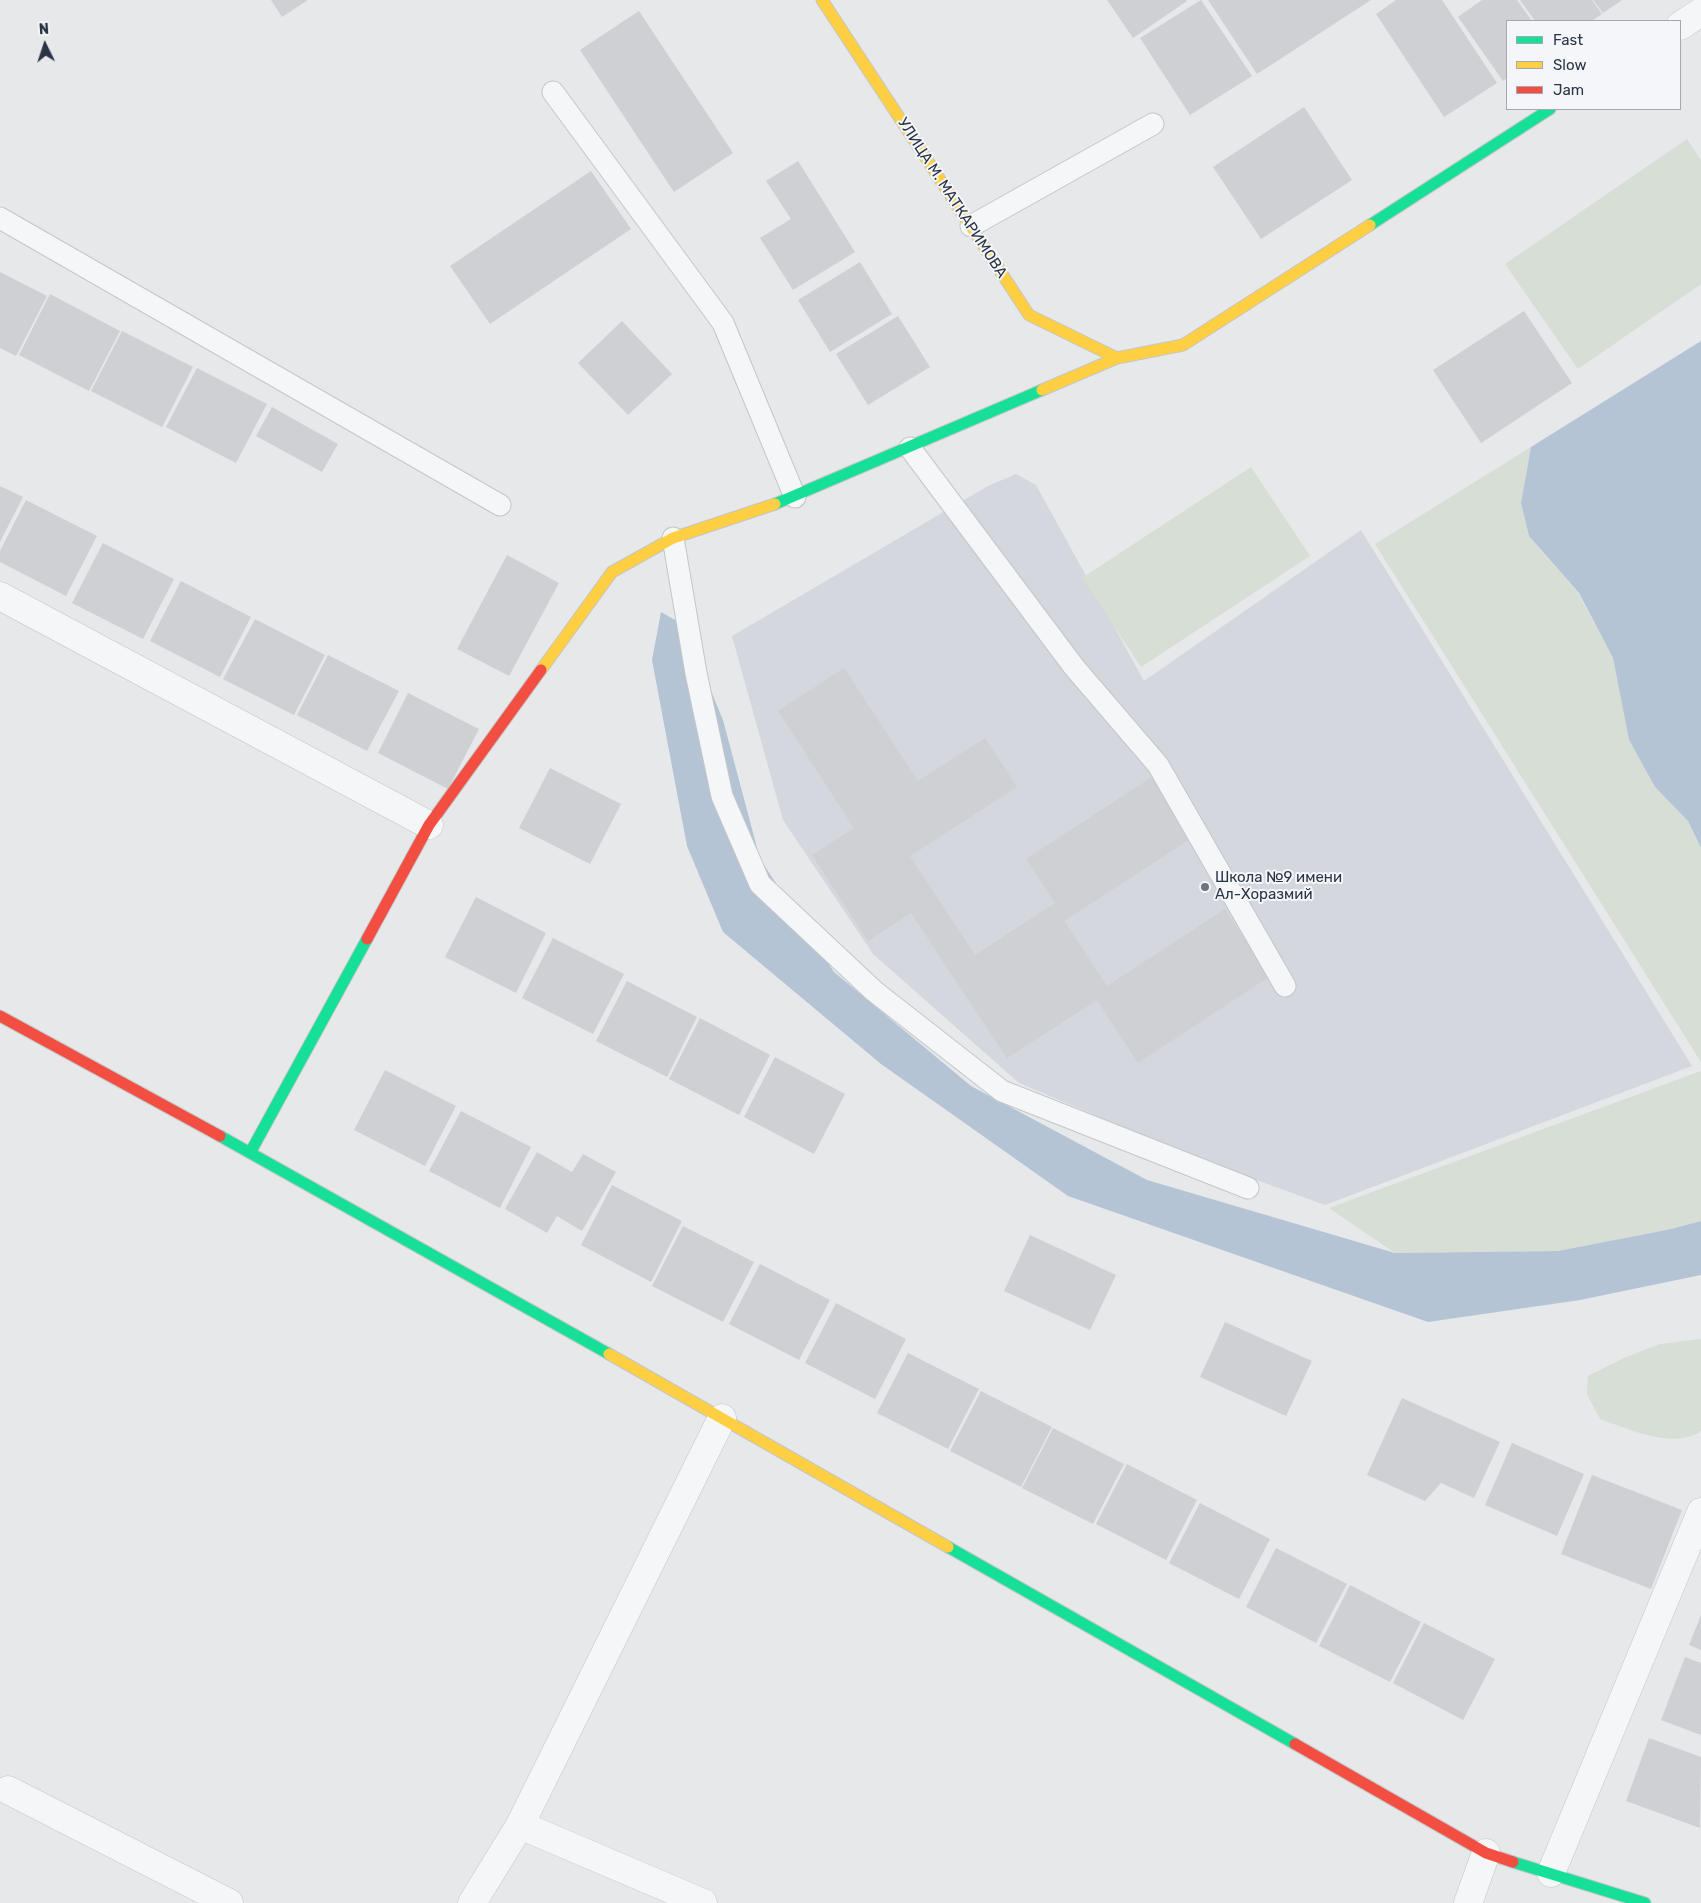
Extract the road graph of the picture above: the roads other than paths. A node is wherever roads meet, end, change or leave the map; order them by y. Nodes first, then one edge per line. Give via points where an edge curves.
1 (828, 2) edge
2 (1701, 12) edge
3 (1681, 25) edge
4 (553, 92) dead end
5 (1548, 110) edge
6 (1153, 124) dead end
7 (0, 218) edge
8 (971, 226) junction
9 (1117, 358) junction
10 (910, 448) junction
11 (795, 497) junction
12 (500, 505) dead end
13 (673, 538) junction
14 (0, 596) edge
15 (429, 825) junction
16 (1286, 986) dead end
17 (0, 1016) edge
18 (250, 1153) junction
19 (1248, 1188) dead end
20 (722, 1418) junction
21 (1701, 1512) edge
22 (8, 1790) dead end
23 (520, 1825) junction
24 (1486, 1852) junction
25 (1550, 1873) junction
26 (229, 1903) edge
27 (472, 1903) edge
28 (703, 1903) edge
29 (1468, 1903) edge
30 (1645, 1903) edge

1 - 8 street, УЛИЦА М. МАТКАРИМОВА
2 - 3 street
4 - 11 lane via 723,323
5 - 9 street via 1183,345
6 - 8 lane
7 - 12 lane
8 - 9 street, УЛИЦА М. МАТКАРИМОВА via 1029,315
9 - 10 street
10 - 11 street
10 - 16 lane via 1074,667 1158,765
11 - 13 street
13 - 15 street via 612,572
13 - 19 lane via 696,673 722,796 760,884 874,991 1002,1091
14 - 15 street
15 - 18 street
17 - 18 street
18 - 20 street
20 - 23 street
20 - 24 street
21 - 25 street
22 - 26 street
23 - 27 street
23 - 28 street
24 - 25 street
24 - 29 street
25 - 30 street

